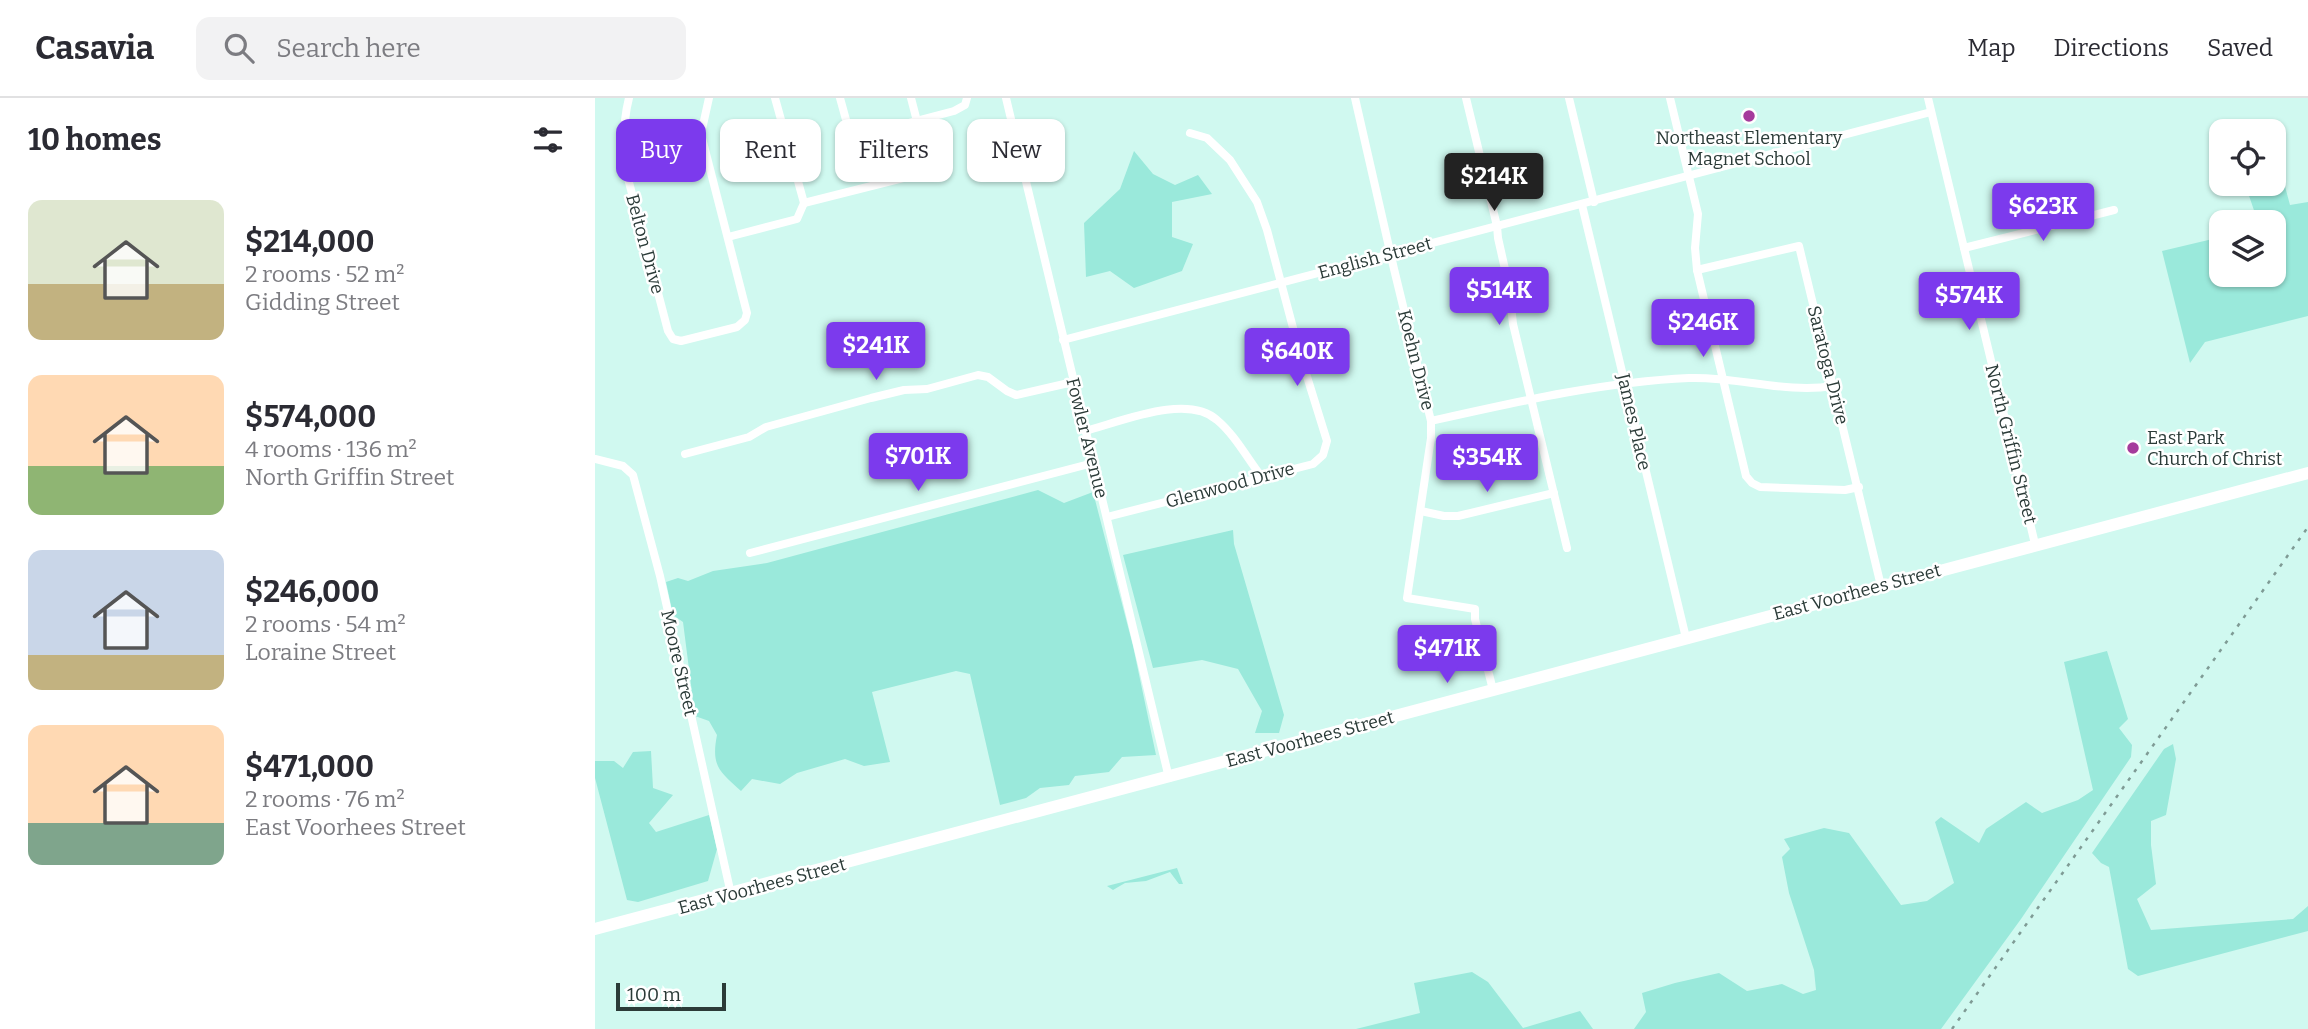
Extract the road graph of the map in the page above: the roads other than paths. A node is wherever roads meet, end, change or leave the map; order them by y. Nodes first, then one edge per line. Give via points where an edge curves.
1 (629, 98) edge
2 (709, 98) edge
3 (775, 98) edge
4 (840, 98) edge
5 (911, 98) edge
6 (967, 98) edge
7 (1006, 98) edge
8 (1355, 98) edge
9 (1466, 98) edge
10 (1569, 98) edge
11 (1670, 98) edge
12 (1928, 98) edge
13 (1931, 112) junction
14 (846, 119) edge
15 (916, 119) edge
16 (924, 119) edge
17 (1190, 133) dead end
18 (1689, 176) junction
19 (887, 182) edge
20 (1594, 202) junction
21 (804, 203) junction
22 (1582, 205) junction
23 (2114, 210) dead end
24 (1497, 226) junction
25 (728, 237) junction
26 (1964, 248) junction
27 (1391, 254) junction
28 (1697, 270) junction
29 (1282, 283) junction
30 (1063, 340) junction
31 (1723, 379) junction
32 (1073, 382) junction
33 (1625, 384) junction
34 (1833, 386) junction
35 (1532, 398) junction
36 (1431, 421) junction
37 (1085, 431) junction
38 (685, 454) dead end
39 (595, 459) edge
40 (1093, 463) junction
41 (2308, 473) edge
42 (1261, 476) junction
43 (1859, 487) junction
44 (1554, 493) junction
45 (1421, 511) junction
46 (1107, 517) junction
47 (2035, 544) junction
48 (1567, 548) dead end
49 (750, 553) dead end
50 (1881, 586) junction
51 (1686, 638) junction
52 (1493, 690) junction
53 (1169, 778) junction
54 (731, 894) junction
55 (595, 929) edge

1 - 25 street, Belton Drive via 625,167 673,340 737,327 745,320
2 - 25 street via 701,134
3 - 21 street
4 - 14 street
5 - 15 street
6 - 16 street via 965,105 954,111
7 - 30 street, Fowler Avenue
8 - 27 street, Koehn Drive
9 - 24 street
10 - 20 street
11 - 18 street
12 - 13 street, North Griffin Street
13 - 18 street, English Street
13 - 26 street, North Griffin Street
17 - 29 street, Glenwood Drive via 1207,138 1230,160 1257,201
18 - 20 street, English Street
18 - 28 street via 1698,214
19 - 21 street
20 - 22 street, English Street
21 - 25 street via 797,219
22 - 24 street, English Street
22 - 33 street, James Place
23 - 26 street
24 - 27 street, English Street
24 - 35 street via 1513,324
26 - 47 street, North Griffin Street
27 - 29 street, English Street
27 - 36 street, Koehn Drive
28 - 31 street
28 - 34 street, Saratoga Drive via 1799,246
29 - 30 street, English Street
29 - 42 street, Glenwood Drive via 1327,441 1323,455 1313,464
30 - 32 street, Fowler Avenue
31 - 33 street
31 - 34 street via 1815,389
31 - 43 street via 1746,476 1752,483 1760,487
32 - 37 street, Fowler Avenue
32 - 38 street via 1016,395 978,375 871,398
33 - 35 street
33 - 51 street, James Place
34 - 43 street, Saratoga Drive
35 - 36 street
35 - 44 street
36 - 45 street, Koehn Drive
37 - 40 street, Fowler Avenue
37 - 42 street via 1171,408 1193,408 1216,418
39 - 54 street, Moore Street via 624,466 633,475
40 - 46 street, Fowler Avenue
40 - 49 street
41 - 47 main road, East Voorhees Street
42 - 46 street, Glenwood Drive
43 - 50 street, Saratoga Drive
44 - 45 street via 1458,516
44 - 48 street
45 - 52 street, Koehn Drive via 1406,598 1475,609
46 - 53 street, Fowler Avenue
47 - 50 main road, East Voorhees Street
50 - 51 main road, East Voorhees Street
51 - 52 main road, East Voorhees Street
52 - 53 main road, East Voorhees Street
53 - 54 main road, East Voorhees Street
54 - 55 main road, East Voorhees Street

